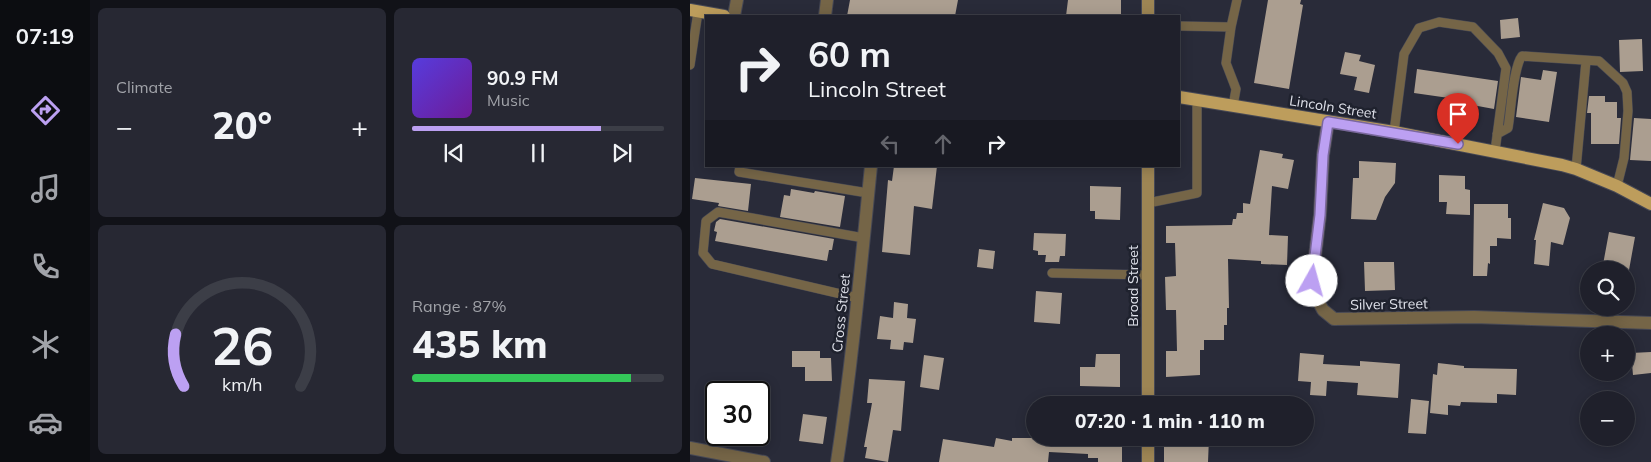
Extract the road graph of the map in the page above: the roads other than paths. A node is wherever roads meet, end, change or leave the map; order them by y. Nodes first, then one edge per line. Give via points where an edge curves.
1 (737, 0) edge
2 (827, 0) edge
3 (1148, 0) edge
4 (1237, 0) edge
5 (694, 11) edge
6 (718, 15) edge
7 (734, 15) edge
8 (825, 15) edge
9 (1148, 15) edge
10 (1180, 26) edge
11 (1231, 27) junction
12 (1586, 61) junction
13 (690, 65) edge
14 (1180, 97) edge
15 (1197, 101) junction
16 (1233, 106) junction
17 (1328, 122) junction
18 (1394, 132) junction
19 (1497, 134) junction
20 (1495, 151) junction
21 (740, 167) edge
22 (871, 167) edge
23 (1148, 167) edge
24 (1576, 169) junction
25 (1617, 186) junction
26 (868, 192) junction
27 (1148, 203) junction
28 (1651, 204) edge
29 (864, 238) junction
30 (1052, 273) dead end
31 (1148, 275) junction
32 (858, 298) junction
33 (1651, 323) edge
34 (1148, 396) edge
35 (1148, 446) edge
36 (690, 448) edge
37 (764, 462) edge
38 (837, 462) edge
39 (1148, 462) edge

1 - 7 street
2 - 8 street
3 - 9 street
4 - 11 lane
5 - 6 main road
5 - 13 lane
10 - 11 lane
11 - 16 lane via 1226,63 1236,89
12 - 19 lane via 1522,56 1516,72 1508,128
12 - 24 lane
12 - 25 lane via 1599,61 1628,92 1624,158
14 - 15 main road, Lincoln Street
15 - 16 main road, Lincoln Street
15 - 27 lane via 1197,193
16 - 17 main road, Lincoln Street
17 - 18 main road, Lincoln Street
17 - 33 street, Silver Street via 1312,281 1323,310 1334,319 1474,317
18 - 19 lane via 1404,54 1419,28 1439,22 1473,27 1494,48 1506,68
18 - 20 main road, Lincoln Street
19 - 20 lane
20 - 24 main road, Lincoln Street
21 - 26 lane via 739,172
22 - 26 street, Cross Street
23 - 27 street, Broad Street
24 - 25 main road, Lincoln Street
25 - 28 main road, Lincoln Street
26 - 29 street, Cross Street
27 - 31 street, Broad Street
29 - 32 street, Cross Street
29 - 32 lane via 718,212 706,221 703,253 712,264
30 - 31 lane
31 - 34 street, Broad Street
32 - 38 street, Cross Street
35 - 39 street
36 - 37 street

